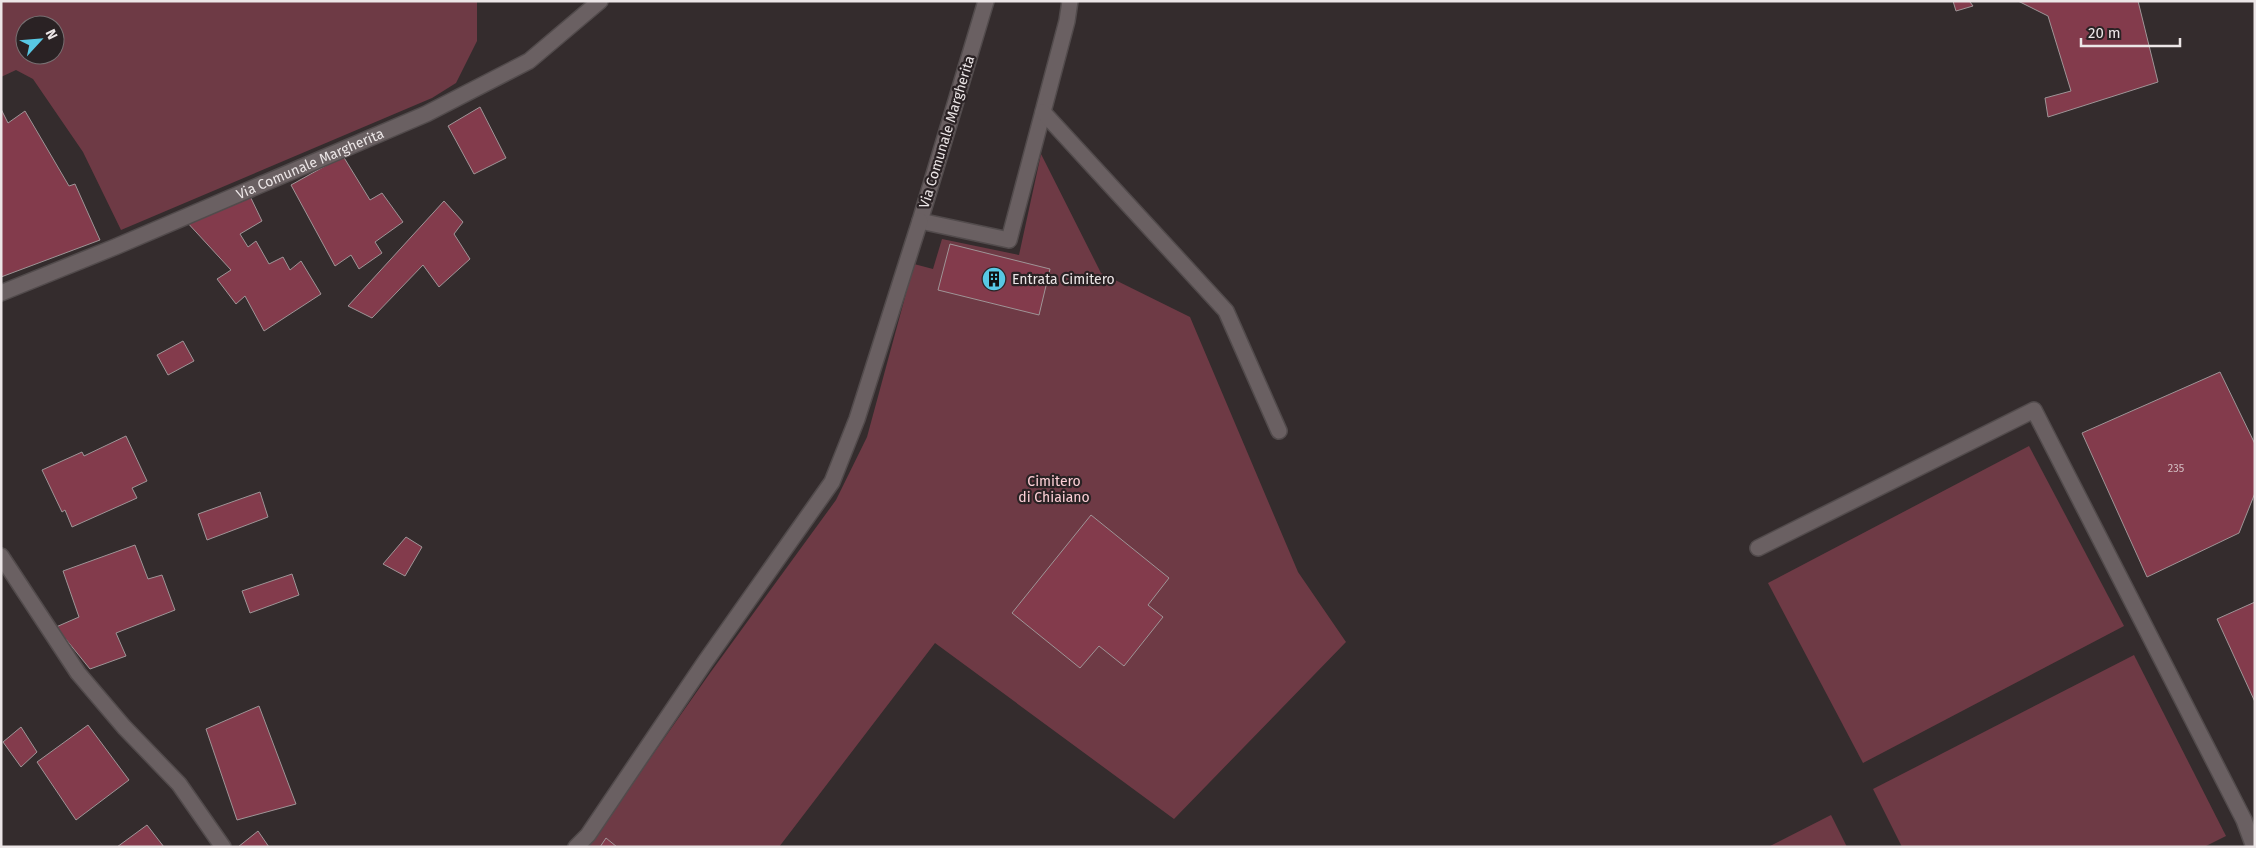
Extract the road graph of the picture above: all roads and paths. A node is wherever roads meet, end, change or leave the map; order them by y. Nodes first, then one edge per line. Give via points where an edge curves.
1 (600, 1) edge
2 (986, 1) edge
3 (1070, 1) edge
4 (1043, 112) junction
5 (920, 221) junction
6 (1, 293) edge
7 (1279, 431) dead end
8 (1758, 548) dead end
9 (1, 556) edge
10 (223, 847) edge
11 (576, 847) edge
12 (2254, 847) edge

1 - 6 street, Via Comunale Margherita via 528,61 426,114
2 - 5 street, Via Comunale Margherita
3 - 4 street, Via Comunale Margherita
4 - 5 street, Via Comunale Margherita via 1009,240
4 - 7 street via 1226,312
5 - 11 street via 857,419 832,482
8 - 12 street via 2034,410 2244,820
9 - 10 street via 78,673 179,784

